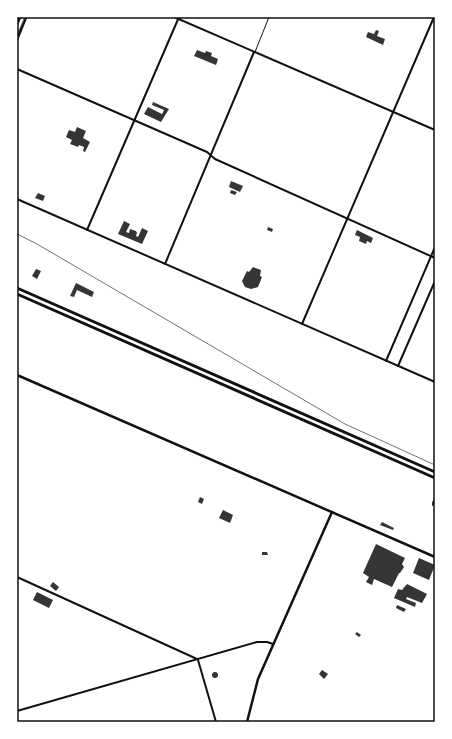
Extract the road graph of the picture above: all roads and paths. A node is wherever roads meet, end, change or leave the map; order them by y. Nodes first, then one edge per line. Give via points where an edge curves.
1 (20, 17) edge
2 (26, 17) edge
3 (174, 17) edge
4 (269, 17) edge
5 (434, 17) edge
6 (178, 18) edge
7 (17, 24) edge
8 (17, 39) edge
9 (254, 52) junction
10 (17, 69) edge
11 (393, 111) junction
12 (135, 120) junction
13 (435, 130) edge
14 (212, 156) junction
15 (17, 199) edge
16 (347, 218) junction
17 (87, 230) junction
18 (435, 247) edge
19 (431, 256) junction
20 (435, 258) edge
21 (165, 264) junction
22 (435, 281) edge
23 (17, 288) edge
24 (17, 294) edge
25 (302, 324) junction
26 (386, 360) junction
27 (398, 366) junction
28 (17, 375) edge
29 (435, 382) edge
30 (435, 472) edge
31 (435, 478) edge
32 (332, 512) junction
33 (435, 557) edge
34 (17, 577) edge
35 (273, 644) junction
36 (198, 659) junction
37 (17, 711) edge
38 (216, 722) edge
39 (248, 722) edge

1 - 7 main road
2 - 8 main road
3 - 6 street
4 - 9 lane
5 - 11 street
6 - 9 street
6 - 12 street
9 - 11 street
9 - 14 street
10 - 12 street
11 - 13 street
11 - 16 street
12 - 14 street
12 - 17 street
14 - 16 street
14 - 21 street
15 - 17 street
16 - 19 street
16 - 25 street
17 - 21 street
18 - 19 street
19 - 20 street
19 - 26 street
21 - 25 street
22 - 27 street
23 - 30 main road
24 - 31 main road
25 - 26 street
26 - 27 street
27 - 29 street
28 - 32 street
32 - 33 street
32 - 35 street
34 - 36 street
35 - 36 street via 257,642
35 - 39 street via 255,689
36 - 37 street
36 - 38 street

